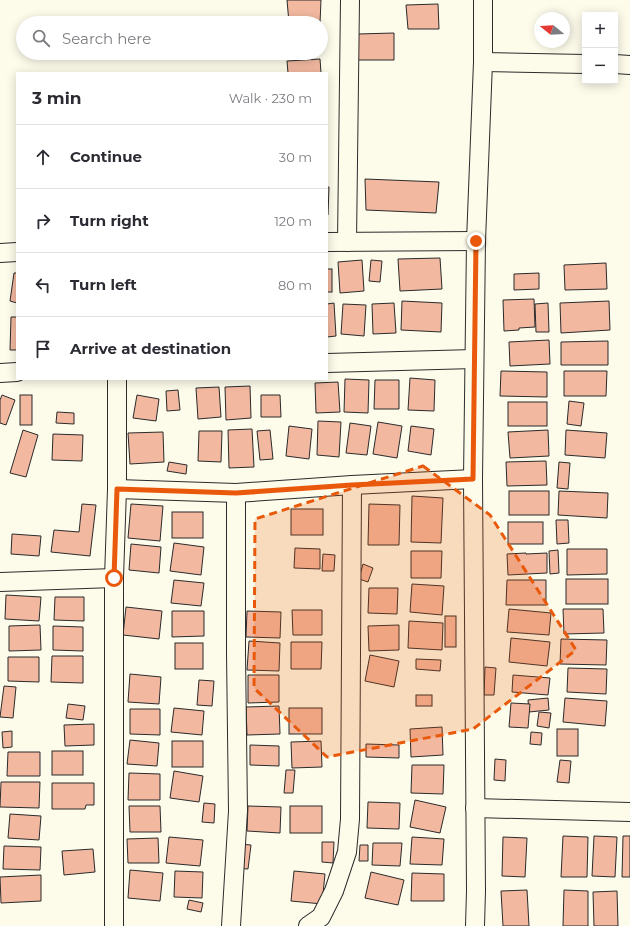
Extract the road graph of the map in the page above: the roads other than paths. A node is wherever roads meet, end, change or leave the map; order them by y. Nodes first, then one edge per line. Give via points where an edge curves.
1 (350, 0) edge
2 (483, 0) edge
3 (483, 62) junction
4 (582, 64) edge
5 (618, 64) edge
6 (630, 65) edge
7 (476, 241) junction
8 (328, 242) edge
9 (347, 242) junction
10 (16, 252) edge
11 (0, 253) edge
12 (474, 359) junction
13 (328, 363) edge
14 (117, 380) edge
15 (473, 479) junction
16 (352, 485) junction
17 (117, 489) junction
18 (236, 493) junction
19 (114, 578) junction
20 (0, 582) edge
21 (475, 808) junction
22 (630, 812) edge
23 (114, 926) edge
24 (231, 926) edge
25 (308, 926) edge
26 (475, 926) edge

1 - 9 street
2 - 3 street
3 - 4 street
3 - 7 street
5 - 6 street
7 - 9 street
7 - 12 street
8 - 9 street
10 - 11 street
12 - 13 street
12 - 15 street
14 - 17 street
15 - 16 street
15 - 21 street
16 - 18 street
16 - 25 street via 350,819 347,852 334,891 321,917
17 - 18 street
17 - 19 street
18 - 24 street via 238,811
19 - 20 street
19 - 23 street
21 - 22 street
21 - 26 street

